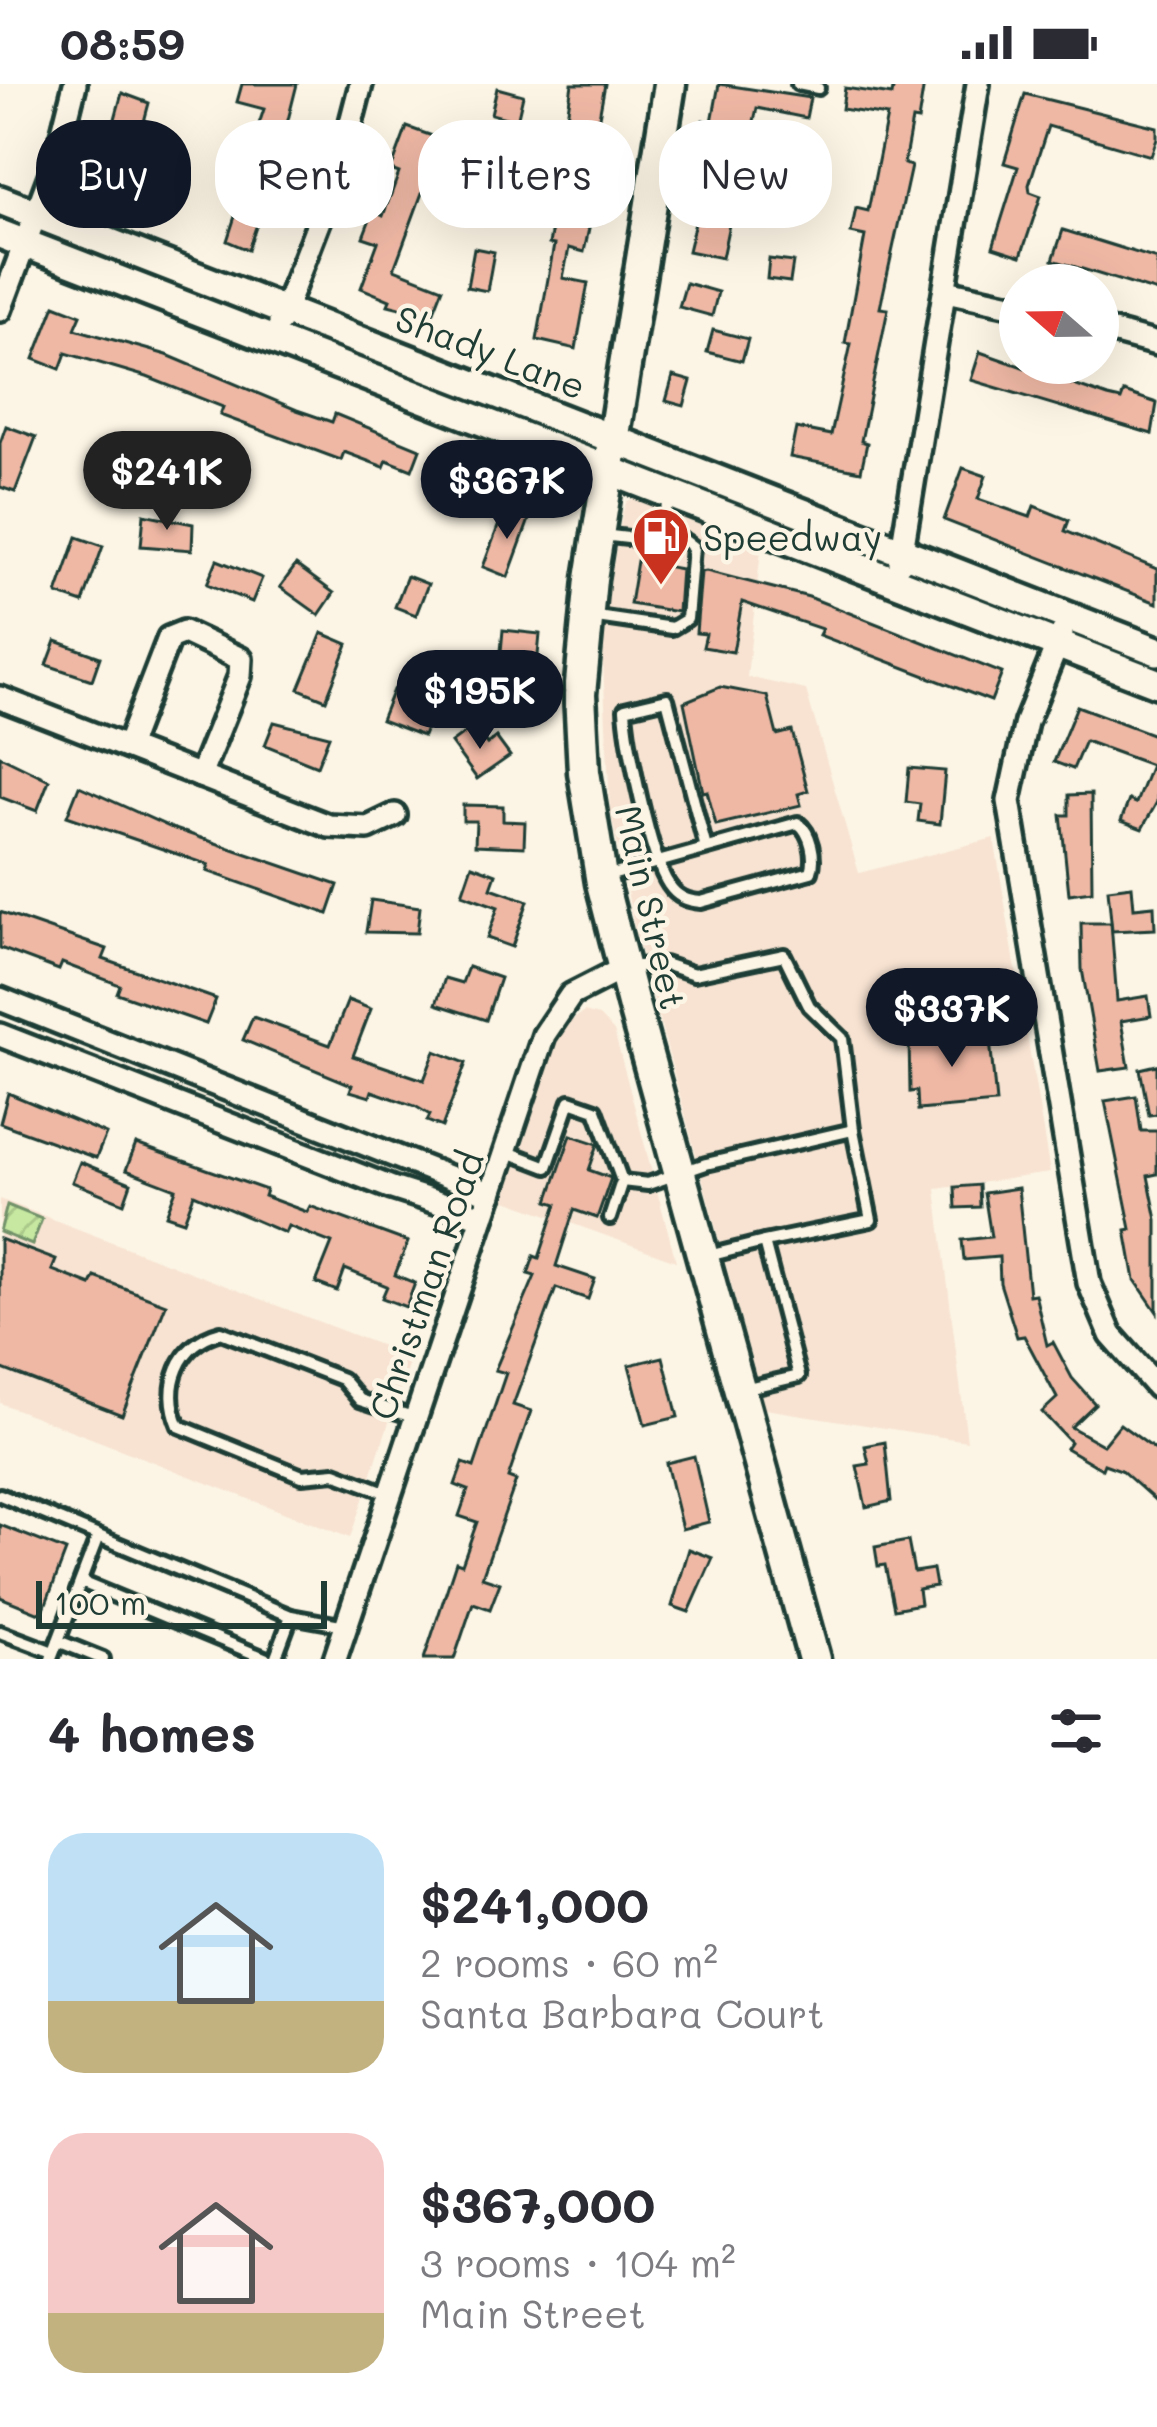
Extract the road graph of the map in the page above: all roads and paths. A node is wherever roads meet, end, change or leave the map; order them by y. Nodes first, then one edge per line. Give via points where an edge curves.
1 (75, 84) edge
2 (361, 84) edge
3 (670, 84) edge
4 (798, 84) edge
5 (978, 84) edge
6 (818, 88) dead end
7 (64, 120) edge
8 (0, 200) edge
9 (36, 214) edge
10 (36, 215) edge
11 (73, 228) edge
12 (13, 239) edge
13 (946, 291) junction
14 (999, 302) edge
15 (0, 310) edge
16 (284, 310) junction
17 (1119, 334) edge
18 (273, 339) junction
19 (1157, 344) edge
20 (614, 437) junction
21 (609, 470) junction
22 (712, 476) junction
23 (671, 494) junction
24 (700, 506) junction
25 (598, 535) junction
26 (654, 541) junction
27 (904, 551) junction
28 (894, 580) junction
29 (587, 616) junction
30 (1069, 616) junction
31 (1058, 645) junction
32 (1157, 650) edge
33 (1157, 683) edge
34 (0, 698) edge
35 (127, 747) junction
36 (200, 776) junction
37 (395, 815) dead end
38 (706, 848) junction
39 (660, 862) junction
40 (601, 878) junction
41 (624, 968) junction
42 (0, 998) edge
43 (0, 1035) edge
44 (853, 1130) junction
45 (505, 1151) junction
46 (681, 1173) junction
47 (622, 1181) junction
48 (491, 1194) junction
49 (483, 1217) junction
50 (610, 1218) dead end
51 (764, 1242) junction
52 (704, 1257) junction
53 (1157, 1387) edge
54 (740, 1389) junction
55 (416, 1418) junction
56 (390, 1494) junction
57 (0, 1495) edge
58 (98, 1536) junction
59 (81, 1582) junction
60 (291, 1616) junction
61 (346, 1626) junction
62 (0, 1632) edge
63 (54, 1651) edge
64 (103, 1659) edge
65 (271, 1659) edge
66 (335, 1659) edge
67 (814, 1659) edge

1 - 7 street
2 - 16 street via 339,169
3 - 20 main road, Main Street
4 - 6 lane
5 - 13 street
8 - 9 street, Shady Lane
10 - 12 street
11 - 16 street, Shady Lane
12 - 15 street
12 - 18 street, Shady Lane
13 - 14 street
13 - 27 street
16 - 18 street
16 - 20 street, Shady Lane
17 - 19 street
18 - 21 street, Shady Lane
20 - 21 main road, Main Street
20 - 22 street, Shady Lane
21 - 23 street, Shady Lane
21 - 25 main road, Main Street
22 - 24 street
22 - 27 street, Shady Lane
23 - 24 street, Shady Lane
23 - 26 lane
24 - 28 street, Shady Lane
25 - 26 lane
25 - 29 main road, Main Street
26 - 29 lane via 694,547 687,619 672,628
27 - 28 street
27 - 30 street, Shady Lane
28 - 31 street, Shady Lane
29 - 40 main road, Main Street via 584,772
30 - 31 street
30 - 32 street, Shady Lane
31 - 33 street, Shady Lane
31 - 53 street via 1013,767 1009,801 1021,893 1089,1283 1111,1335
34 - 35 street
35 - 36 street
35 - 36 street via 169,638 184,632 224,646 241,658 240,676
36 - 37 street via 344,830
38 - 39 lane
38 - 39 lane via 797,823 814,861 812,872 701,902 676,892
38 - 39 lane via 667,699 625,709
39 - 40 lane
40 - 41 main road, Main Street
41 - 44 lane via 664,964 694,974 784,955 809,1006 842,1039
41 - 45 street, Christman Road via 581,987 551,1022
41 - 46 main road, Main Street
42 - 48 street
43 - 49 street
44 - 46 lane
44 - 51 lane via 872,1220
45 - 47 lane via 547,1167 570,1101 596,1110
45 - 48 street, Christman Road
46 - 47 lane via 649,1184
46 - 52 main road, Main Street
47 - 50 lane
48 - 49 street, Christman Road
49 - 55 street, Christman Road
51 - 52 lane
51 - 54 lane via 799,1376
52 - 54 main road, Main Street
54 - 67 main road, Main Street
55 - 56 street, Christman Road
55 - 56 lane via 221,1332 199,1342 176,1370 179,1426 302,1476 334,1473
56 - 61 street, Christman Road
57 - 58 lane
58 - 59 lane
58 - 60 lane
59 - 63 lane
59 - 65 lane
60 - 61 lane
60 - 65 lane
61 - 66 street, Christman Road
62 - 63 lane
63 - 64 lane

